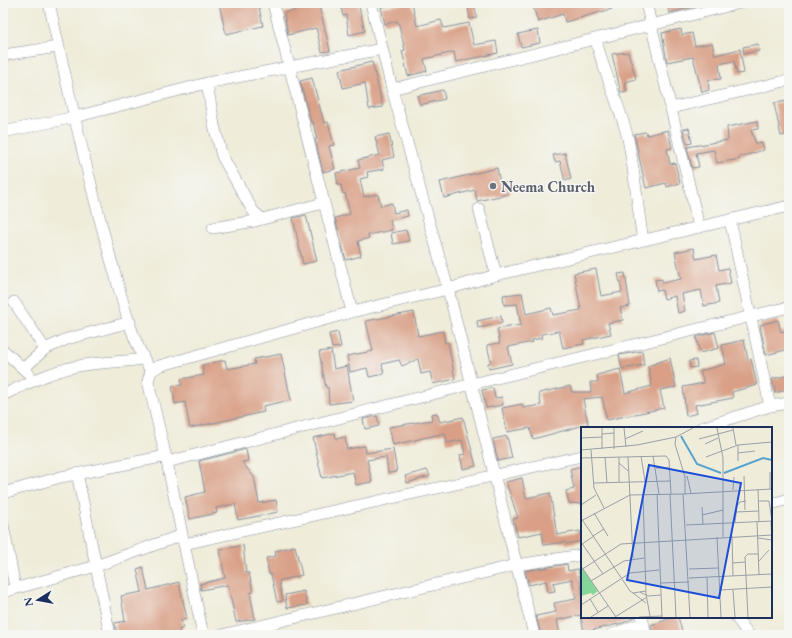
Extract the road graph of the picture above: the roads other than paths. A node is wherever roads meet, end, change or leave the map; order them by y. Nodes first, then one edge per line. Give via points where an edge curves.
1 (49, 3) edge
2 (273, 3) edge
3 (371, 3) edge
4 (646, 3) edge
5 (740, 3) edge
6 (651, 26) junction
7 (596, 40) junction
8 (58, 47) junction
9 (382, 49) junction
10 (3, 55) edge
11 (290, 66) junction
12 (789, 80) edge
13 (206, 83) junction
14 (392, 89) junction
15 (671, 108) junction
16 (75, 117) junction
17 (3, 132) edge
18 (323, 203) junction
19 (789, 206) edge
20 (479, 209) dead end
21 (262, 219) junction
22 (730, 220) junction
23 (699, 227) junction
24 (213, 228) dead end
25 (643, 240) junction
26 (496, 275) junction
27 (448, 289) junction
28 (14, 302) dead end
29 (789, 307) edge
30 (352, 312) junction
31 (750, 316) junction
32 (130, 322) junction
33 (45, 349) junction
34 (3, 350) edge
35 (143, 359) junction
36 (24, 368) junction
37 (150, 371) junction
38 (33, 380) junction
39 (472, 384) junction
40 (3, 395) edge
41 (789, 403) edge
42 (770, 406) junction
43 (704, 427) edge
44 (581, 456) edge
45 (167, 459) junction
46 (77, 473) junction
47 (496, 476) junction
48 (3, 493) edge
49 (789, 499) edge
50 (772, 504) edge
51 (3, 525) edge
52 (183, 539) junction
53 (581, 556) edge
54 (516, 565) junction
55 (96, 566) junction
56 (15, 588) junction
57 (3, 592) edge
58 (737, 618) edge
59 (642, 620) edge
60 (110, 635) edge
61 (202, 635) edge
62 (222, 635) edge
63 (534, 635) edge
64 (611, 635) edge
65 (646, 635) edge
66 (749, 635) edge

1 - 8 street
2 - 11 street
3 - 9 street
4 - 6 street
5 - 6 street
6 - 7 street
6 - 15 street
7 - 14 street
7 - 25 street via 628,139
8 - 10 street
8 - 16 street
9 - 11 street
9 - 14 street
11 - 13 street
11 - 18 street
12 - 15 street
13 - 16 street
13 - 21 street via 222,156 253,211
14 - 27 street
15 - 23 street
16 - 17 street
16 - 32 street via 97,210
18 - 21 street
18 - 30 street
19 - 22 street
20 - 26 street
21 - 24 street
22 - 23 street
22 - 31 street
23 - 25 street
25 - 26 street
26 - 27 street
27 - 30 street
27 - 39 street
28 - 33 street
29 - 31 street
30 - 37 street via 159,366
31 - 39 street
31 - 42 street
32 - 33 street via 67,339
32 - 35 street
33 - 36 street
34 - 36 street
35 - 37 street
35 - 38 street via 84,365
36 - 38 street
37 - 45 street via 148,381
38 - 40 street
39 - 45 street
39 - 47 street
41 - 42 street
42 - 43 street
44 - 47 street
45 - 46 street
45 - 52 street
46 - 48 street
46 - 55 street
47 - 52 street
47 - 54 street
49 - 50 street
51 - 56 street
52 - 55 street
52 - 61 street
53 - 54 street
54 - 62 street
54 - 63 street
55 - 56 street
55 - 60 street
56 - 57 street
58 - 66 street
59 - 64 street
59 - 65 street

